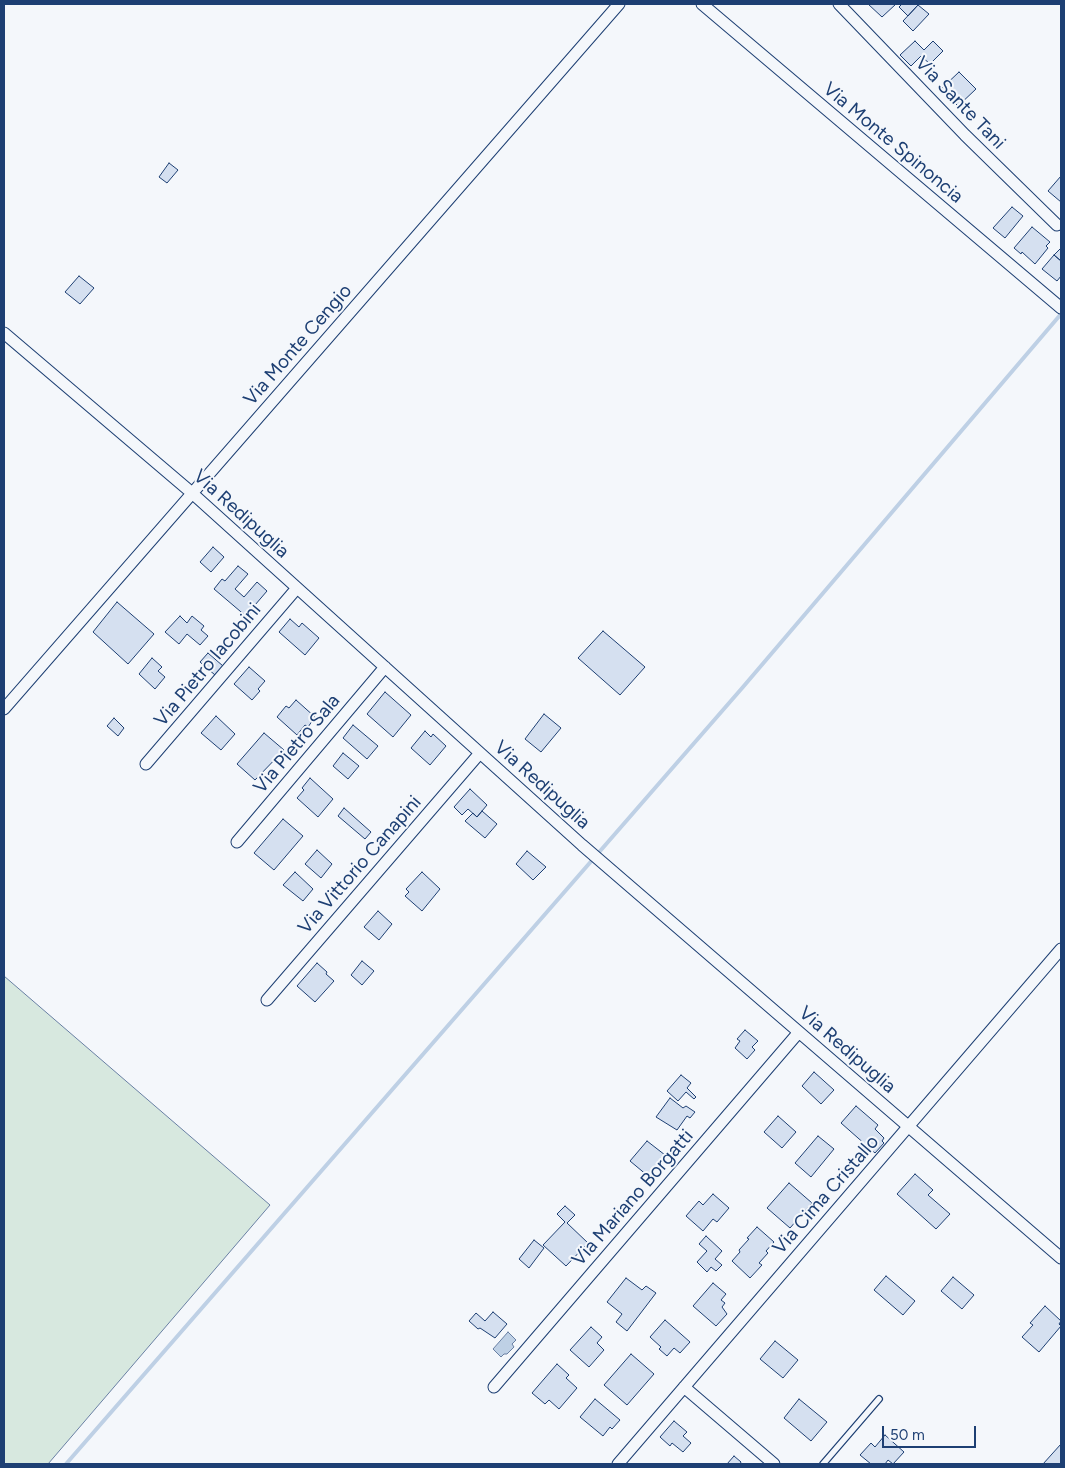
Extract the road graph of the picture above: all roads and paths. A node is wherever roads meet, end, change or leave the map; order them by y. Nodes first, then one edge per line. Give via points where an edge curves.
1 (619, 4) edge
2 (702, 4) edge
3 (839, 4) edge
4 (1057, 225) dead end
5 (1061, 308) edge
6 (4, 333) edge
7 (192, 494) junction
8 (297, 588) junction
9 (385, 667) junction
10 (4, 709) edge
11 (480, 752) junction
12 (146, 764) dead end
13 (237, 842) dead end
14 (1061, 949) edge
15 (267, 1000) dead end
16 (799, 1032) junction
17 (909, 1126) junction
18 (1061, 1258) edge
19 (494, 1387) dead end
20 (684, 1387) junction
21 (879, 1399) dead end
22 (618, 1464) edge
23 (774, 1464) edge
24 (823, 1464) edge

1 - 7 street, Via Monte Cengio
2 - 5 street, Via Monte Spinoncia
3 - 4 street, Via Sante Tani
6 - 7 street, Via Redipuglia
7 - 8 street, Via Redipuglia
7 - 10 street, Via Monte Cengio
8 - 9 street, Via Redipuglia
8 - 12 street, Via Pietro Iacobini
9 - 11 street, Via Redipuglia
9 - 13 street, Via Pietro Sala
11 - 15 street, Via Vittorio Canapini
11 - 16 street, Via Redipuglia
14 - 17 street, Via Cima Cristallo
16 - 17 street, Via Redipuglia
16 - 19 street, Via Mariano Borgatti
17 - 18 street, Via Redipuglia
17 - 20 street, Via Cima Cristallo
20 - 22 street, Via Cima Cristallo
20 - 23 street
21 - 24 lane

